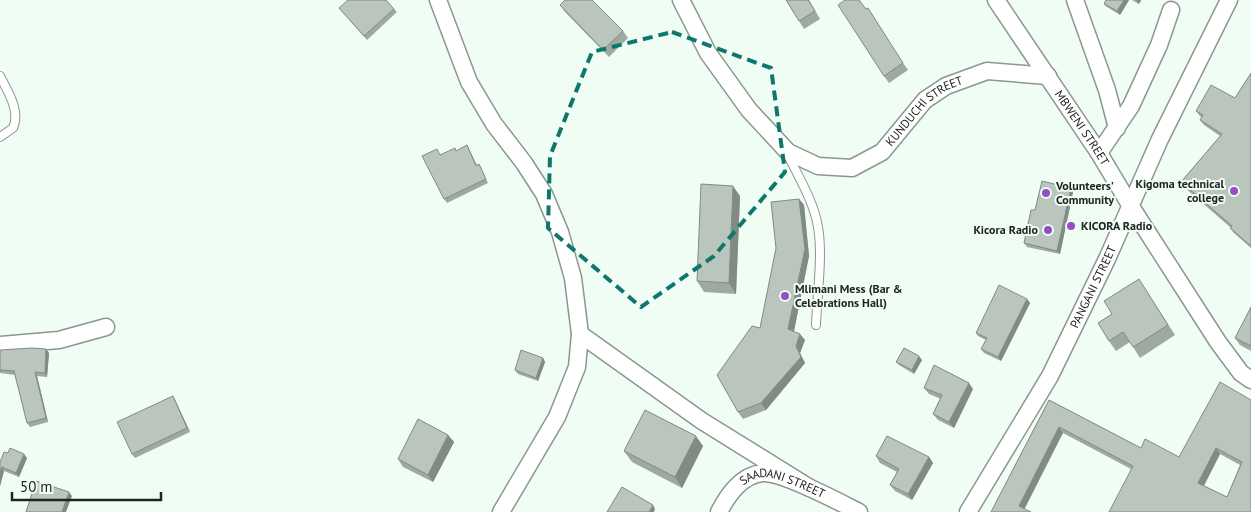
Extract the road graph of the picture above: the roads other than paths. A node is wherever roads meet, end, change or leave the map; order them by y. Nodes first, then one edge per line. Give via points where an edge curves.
1 (438, 0) edge
2 (681, 0) edge
3 (996, 0) edge
4 (1075, 0) edge
5 (1229, 0) edge
6 (1171, 10) dead end
7 (0, 76) edge
8 (1048, 76) junction
9 (1117, 128) junction
10 (0, 137) edge
11 (785, 149) junction
12 (1099, 153) junction
13 (1130, 205) junction
14 (816, 325) dead end
15 (106, 328) dead end
16 (580, 334) junction
17 (0, 345) edge
18 (1251, 380) edge
19 (810, 488) junction
20 (501, 512) edge
21 (719, 512) edge
22 (859, 512) edge
23 (968, 512) edge

1 - 16 street via 469,82 547,201 573,278
2 - 11 street, KUNDUCHI STREET via 708,53 749,110
3 - 8 street, MBWENI STREET
4 - 9 street
5 - 13 street, PANGANI STREET
6 - 9 street via 1145,77
7 - 10 lane via 16,117 13,128
8 - 11 street, KUNDUCHI STREET via 987,71 946,86 925,100 882,152 852,168 818,166
8 - 12 street, MBWENI STREET
9 - 12 street
11 - 14 lane via 818,226
12 - 13 street, MBWENI STREET
13 - 18 street, MBWENI STREET via 1218,342 1241,373
13 - 23 street, PANGANI STREET via 1050,376
15 - 17 street via 59,340
16 - 19 street via 702,421
16 - 20 street via 577,367 557,417
19 - 21 street, SAADANI STREET via 764,473 754,475 728,494
19 - 22 street, SAADANI STREET

